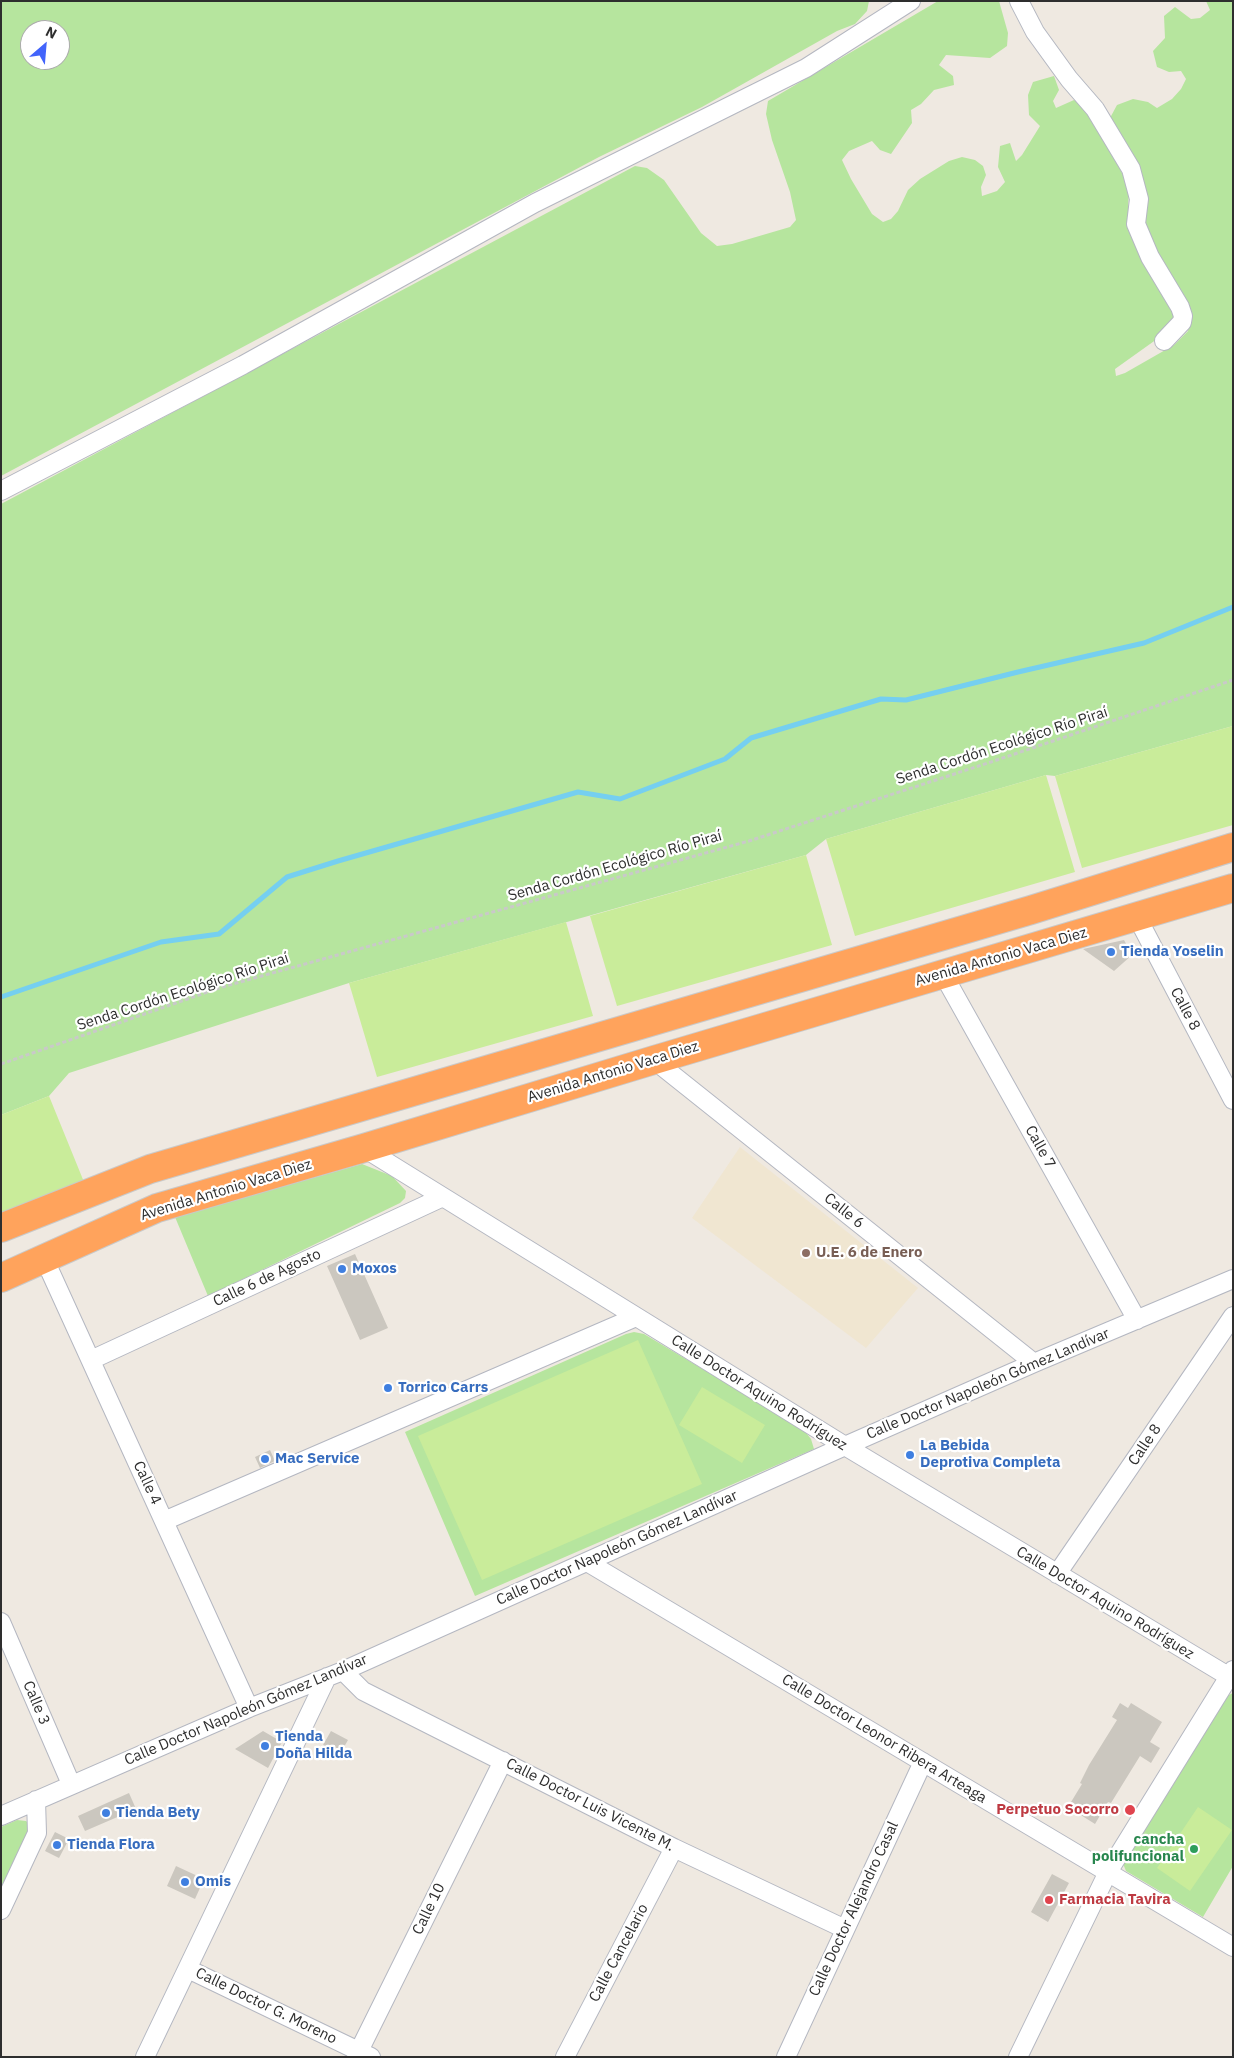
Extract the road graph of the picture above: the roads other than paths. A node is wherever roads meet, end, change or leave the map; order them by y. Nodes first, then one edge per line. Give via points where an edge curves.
1 (910, 1) edge
2 (1019, 1) edge
3 (1164, 341) dead end
4 (1, 492) edge
5 (1233, 847) edge
6 (1233, 888) edge
7 (1031, 910) junction
8 (1137, 917) junction
9 (943, 974) junction
10 (654, 1060) junction
11 (1233, 1100) edge
12 (364, 1148) junction
13 (443, 1197) junction
14 (1, 1228) edge
15 (44, 1258) junction
16 (1, 1278) edge
17 (1233, 1279) edge
18 (1233, 1316) edge
19 (636, 1317) junction
20 (1137, 1320) junction
21 (90, 1360) junction
22 (1034, 1363) junction
23 (845, 1446) junction
24 (164, 1521) junction
25 (587, 1562) junction
26 (1057, 1574) junction
27 (1, 1622) edge
28 (335, 1674) junction
29 (1231, 1675) edge
30 (249, 1708) junction
31 (503, 1761) junction
32 (923, 1762) junction
33 (71, 1784) junction
34 (36, 1800) junction
35 (1, 1816) edge
36 (674, 1848) junction
37 (1108, 1872) junction
38 (1, 1910) edge
39 (845, 1929) junction
40 (1233, 1947) edge
41 (188, 1969) junction
42 (362, 2055) edge
43 (145, 2057) edge
44 (565, 2057) edge
45 (786, 2057) edge
46 (1018, 2057) edge

1 - 4 street via 806,68 535,203 251,360
2 - 3 street via 1035,32 1095,109 1131,170 1139,199 1136,224 1150,257 1183,316 1182,322
5 - 7 highway
6 - 8 highway, Avenida Antonio Vaca Diez
7 - 9 highway via 1018,922 940,947 936,956
7 - 14 highway via 150,1169
8 - 9 highway, Avenida Antonio Vaca Diez
8 - 11 street, Calle 8
9 - 10 highway, Avenida Antonio Vaca Diez
9 - 20 street, Calle 7
10 - 12 highway, Avenida Antonio Vaca Diez
10 - 22 street, Calle 6
12 - 13 street, Calle Doctor Aquino Rodríguez
12 - 15 highway, Avenida Antonio Vaca Diez via 157,1208
13 - 19 street, Calle Doctor Aquino Rodríguez
13 - 21 street, Calle 6 de Agosto
15 - 16 highway, Avenida Antonio Vaca Diez
15 - 21 street, Calle 4
17 - 20 street, Calle Doctor Napoleón Gómez Landívar
18 - 26 street, Calle 8
19 - 23 street, Calle Doctor Aquino Rodríguez
19 - 24 street
20 - 22 street, Calle Doctor Napoleón Gómez Landívar
21 - 24 street, Calle 4
22 - 23 street, Calle Doctor Napoleón Gómez Landívar
23 - 25 street, Calle Doctor Napoleón Gómez Landívar
23 - 26 street, Calle Doctor Aquino Rodríguez
24 - 30 street, Calle 4
25 - 28 street, Calle Doctor Napoleón Gómez Landívar
25 - 32 street, Calle Doctor Leonor Ribera Arteaga
26 - 29 street, Calle Doctor Aquino Rodríguez
27 - 33 street, Calle 3
28 - 30 street, Calle Doctor Napoleón Gómez Landívar
28 - 31 street, Calle Doctor Luis Vicente M.
28 - 41 street
29 - 37 street
30 - 33 street, Calle Doctor Napoleón Gómez Landívar
31 - 36 street, Calle Doctor Luis Vicente M.
31 - 42 street, Calle 10
32 - 37 street, Calle Doctor Leonor Ribera Arteaga
32 - 39 street, Calle Doctor Alejandro Casal
33 - 34 street, Calle Doctor Napoleón Gómez Landívar
34 - 35 street, Calle Doctor Napoleón Gómez Landívar
34 - 38 street via 37,1833
36 - 39 street, Calle Doctor Luis Vicente M.
36 - 44 street, Calle Cancelario
37 - 40 street, Calle Doctor Leonor Ribera Arteaga
37 - 46 street
39 - 45 street, Calle Doctor Alejandro Casal
41 - 42 street, Calle Doctor G. Moreno
41 - 43 street

